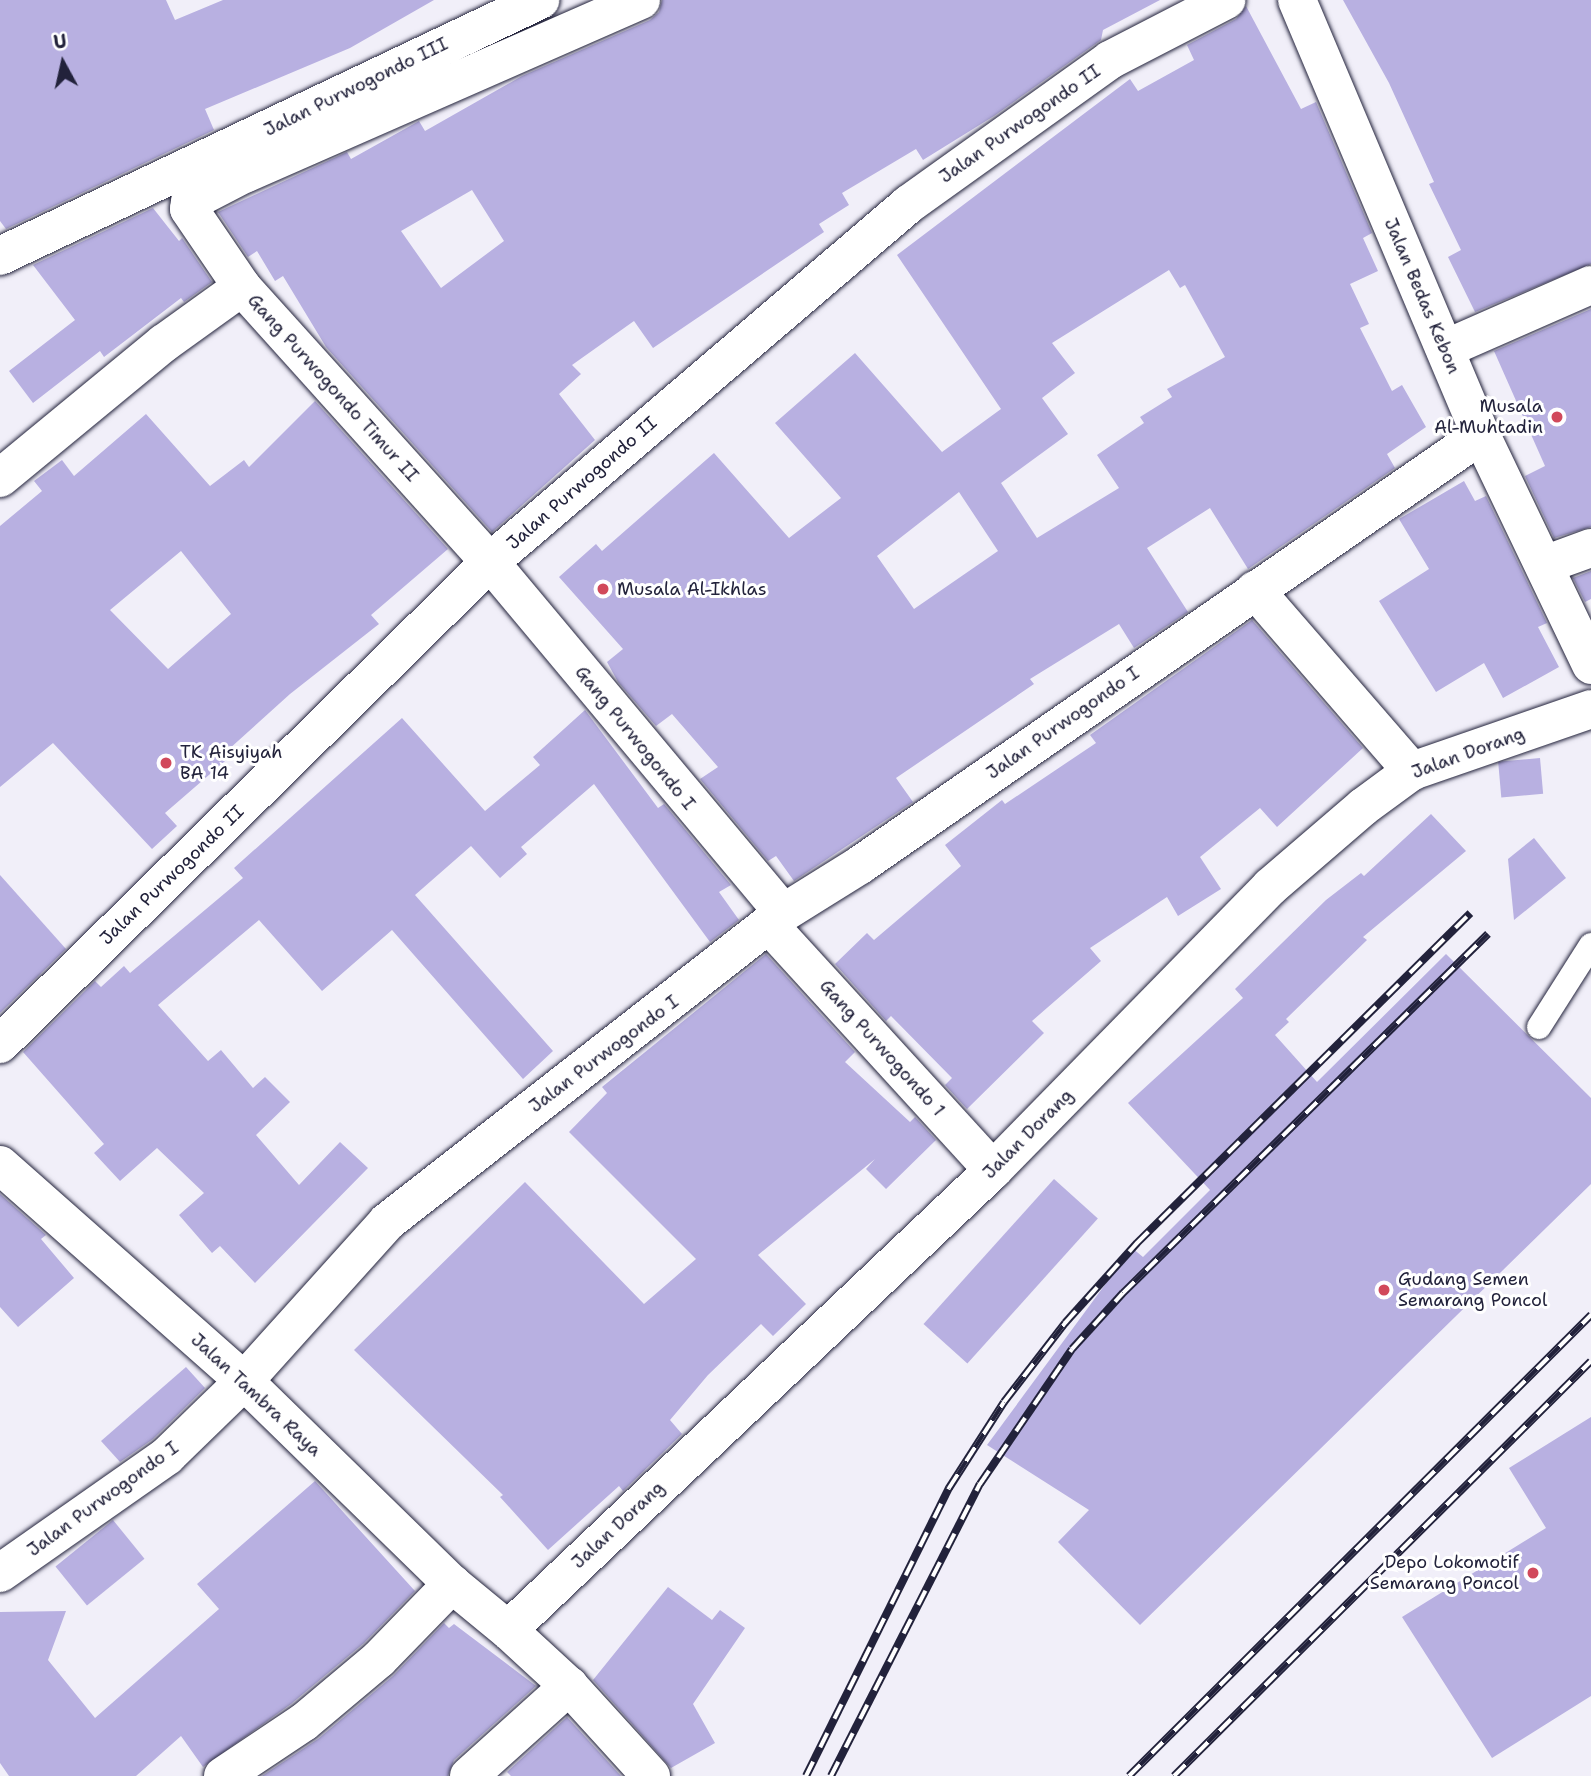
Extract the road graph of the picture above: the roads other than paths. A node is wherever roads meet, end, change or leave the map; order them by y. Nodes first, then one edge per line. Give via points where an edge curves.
1 (540, 0) edge
2 (641, 0) edge
3 (1226, 0) edge
4 (1297, 0) edge
5 (181, 191) junction
6 (0, 256) edge
7 (1591, 285) edge
8 (242, 288) junction
9 (1445, 349) junction
10 (1481, 435) junction
11 (0, 478) edge
12 (1591, 548) edge
13 (490, 562) junction
14 (1544, 565) junction
15 (1255, 590) junction
16 (1591, 665) edge
17 (1591, 709) edge
18 (1412, 771) junction
19 (777, 920) junction
20 (1591, 945) edge
21 (1539, 1027) dead end
22 (0, 1044) edge
23 (0, 1166) edge
24 (993, 1170) junction
25 (244, 1381) junction
26 (0, 1573) edge
27 (452, 1584) junction
28 (508, 1630) junction
29 (569, 1686) junction
30 (223, 1776) edge
31 (470, 1776) edge
32 (651, 1776) edge

1 - 5 street, Jalan Purwogondo III via 362,82
2 - 5 street via 246,173
3 - 13 street, Jalan Purwogondo II via 1110,60 909,204
4 - 9 street, Jalan Bedas Kebon
5 - 6 street
5 - 8 street, Gang Purwogondo Timur II
7 - 9 street
8 - 11 street via 164,343
8 - 13 street, Gang Purwogondo Timur II
9 - 10 street, Jalan Bedas Kebon
10 - 14 street, Jalan Bedas Kebon
10 - 15 street, Jalan Purwogondo I
12 - 14 street
13 - 19 street, Gang Purwogondo I
13 - 22 street, Jalan Purwogondo II
14 - 16 street, Jalan Bedas Kebon
15 - 18 street
15 - 19 street, Jalan Purwogondo I
17 - 18 street, Jalan Dorang
18 - 24 street, Jalan Dorang via 1270,887
19 - 24 street, Gang Purwogondo 1
19 - 25 street, Jalan Purwogondo I via 387,1222
20 - 21 lane
23 - 25 street, Jalan Tambra Raya
24 - 28 street, Jalan Dorang
25 - 26 street, Jalan Purwogondo I via 167,1456
25 - 27 street, Jalan Tambra Raya
27 - 28 street, Jalan Tambra Raya
27 - 30 street via 379,1659
28 - 29 street, Jalan Tambra Raya
29 - 31 street
29 - 32 street, Jalan Tambra Raya

